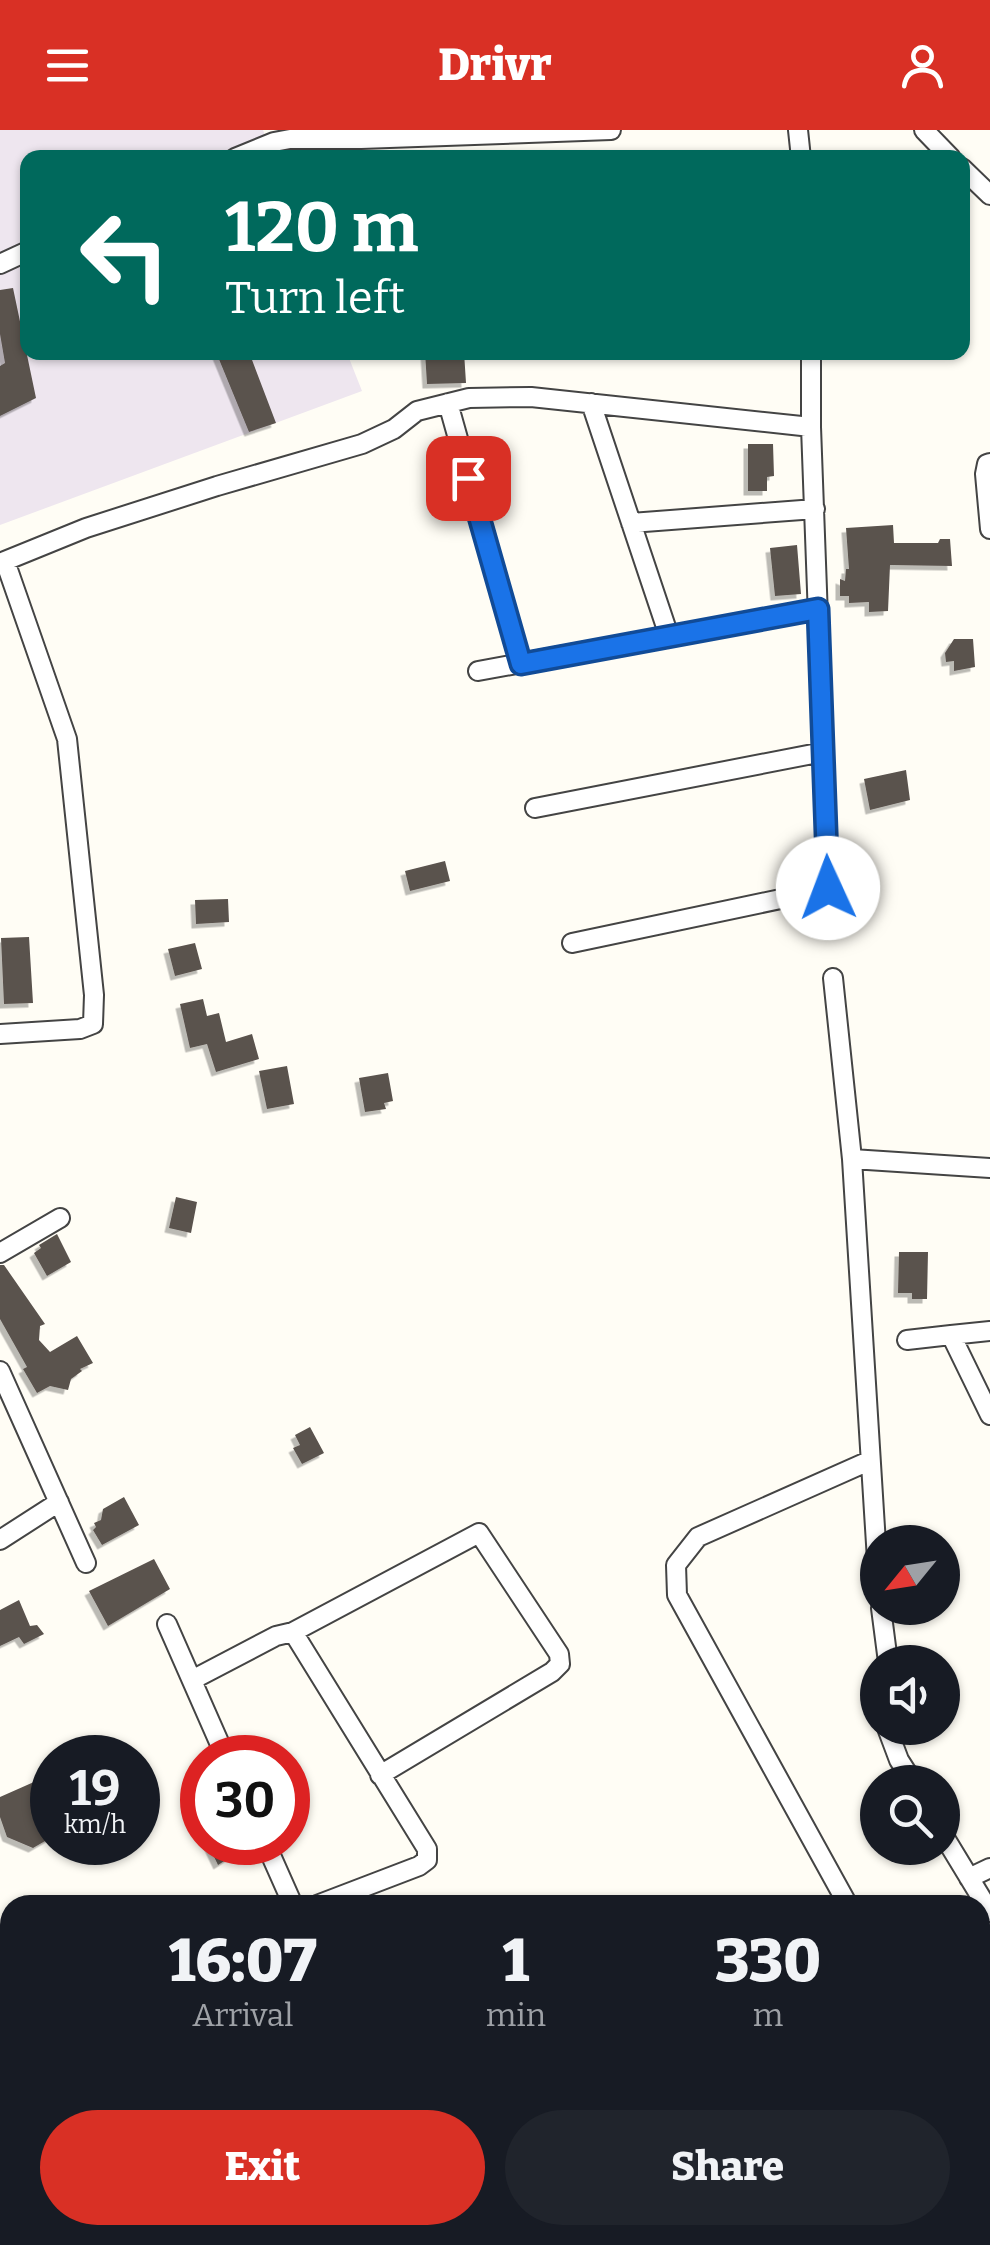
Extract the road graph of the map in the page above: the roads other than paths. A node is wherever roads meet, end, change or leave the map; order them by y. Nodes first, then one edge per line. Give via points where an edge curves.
1 (610, 130) edge
2 (924, 130) edge
3 (396, 134) edge
4 (254, 150) edge
5 (944, 150) edge
6 (970, 176) edge
7 (990, 196) edge
8 (811, 360) edge
9 (448, 403) junction
10 (590, 403) junction
11 (812, 427) junction
12 (990, 463) edge
13 (815, 509) junction
14 (631, 523) junction
15 (990, 529) edge
16 (3, 562) edge
17 (818, 609) junction
18 (669, 636) junction
19 (521, 664) junction
20 (478, 672) dead end
21 (824, 752) junction
22 (535, 808) dead end
23 (572, 943) dead end
24 (833, 978) dead end
25 (0, 1034) edge
26 (852, 1159) junction
27 (990, 1168) edge
28 (60, 1218) dead end
29 (0, 1253) edge
30 (990, 1331) edge
31 (951, 1335) junction
32 (907, 1340) dead end
33 (0, 1371) edge
34 (990, 1415) edge
35 (869, 1461) junction
36 (59, 1502) junction
37 (874, 1525) edge
38 (0, 1540) edge
39 (86, 1563) dead end
40 (167, 1624) dead end
41 (293, 1632) junction
42 (192, 1680) junction
43 (216, 1735) edge
44 (380, 1775) junction
45 (960, 1862) edge
46 (275, 1865) edge
47 (990, 1868) edge
48 (970, 1878) junction
49 (288, 1895) edge
50 (343, 1895) edge
51 (842, 1895) edge
52 (980, 1895) edge

1 - 3 street
2 - 5 street
3 - 4 street via 290,139
6 - 7 street
8 - 11 street
9 - 10 street via 530,396
9 - 16 street via 417,410 362,444 86,528
9 - 19 street
10 - 11 street
10 - 14 street
11 - 13 street
12 - 15 street
13 - 14 street
13 - 17 street
14 - 18 street
16 - 25 street via 67,739 94,994 93,1024
17 - 18 street
17 - 21 street
18 - 19 street
19 - 20 street
21 - 22 street
21 - 23 street via 828,888
24 - 26 street
26 - 27 street
26 - 35 street
28 - 29 street
30 - 31 street
31 - 32 street
31 - 34 street
33 - 36 street
35 - 37 street
35 - 51 street via 698,1538 676,1565 677,1595
36 - 38 street
36 - 39 street
40 - 42 street
41 - 42 street
41 - 44 street
41 - 44 street via 479,1533 559,1654 552,1672
42 - 43 street
44 - 50 street via 427,1860
45 - 48 street
46 - 49 street
47 - 48 street
48 - 52 street

